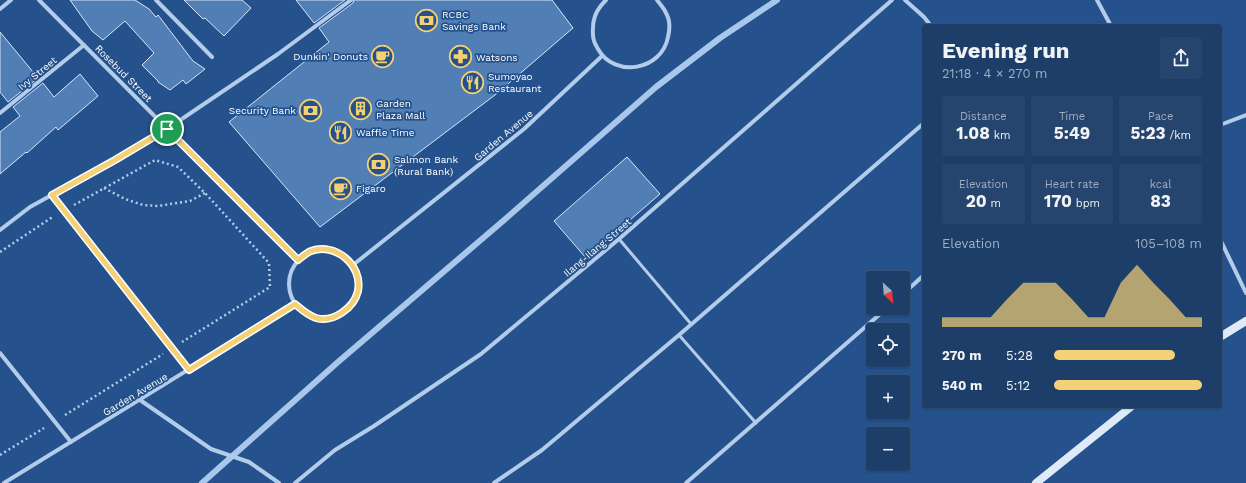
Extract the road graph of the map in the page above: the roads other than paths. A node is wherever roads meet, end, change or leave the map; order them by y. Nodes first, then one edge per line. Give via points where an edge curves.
1 (11, 0) edge
2 (39, 0) edge
3 (156, 0) edge
4 (351, 0) edge
5 (606, 0) edge
6 (657, 0) edge
7 (892, 0) edge
8 (905, 0) edge
9 (1097, 0) edge
10 (0, 9) edge
11 (929, 24) edge
12 (1110, 24) edge
13 (84, 45) junction
14 (602, 56) junction
15 (212, 57) dead end
16 (0, 113) edge
17 (1246, 115) edge
18 (1222, 124) edge
19 (922, 125) edge
20 (167, 129) junction
21 (52, 195) junction
22 (0, 230) edge
23 (619, 239) junction
24 (1222, 243) edge
25 (298, 260) junction
26 (353, 265) junction
27 (922, 278) edge
28 (910, 288) edge
29 (1246, 293) edge
30 (295, 304) junction
31 (879, 315) edge
32 (1246, 321) edge
33 (691, 324) junction
34 (679, 335) junction
35 (1222, 335) edge
36 (0, 353) edge
37 (189, 370) junction
38 (140, 400) junction
39 (1130, 408) edge
40 (756, 423) junction
41 (71, 442) junction
42 (4, 483) edge
43 (279, 483) edge
44 (295, 483) edge
45 (494, 483) edge
46 (686, 483) edge
47 (1036, 483) edge

1 - 10 street
2 - 13 street, Rosebud Street
3 - 15 street
4 - 20 street via 278,54
5 - 14 street via 598,8 592,24 593,41
6 - 14 street via 666,12 670,28 667,43 659,56 646,65 630,68 615,65
7 - 23 street, Ilang-Ilang Street
8 - 11 street
9 - 12 street
13 - 16 street, Ivy Street
13 - 20 street, Rosebud Street
14 - 26 street, Garden Avenue via 524,129
17 - 18 street
19 - 33 street
20 - 21 street
20 - 25 street, Rosebud Street
21 - 22 street via 30,207
21 - 37 street
23 - 33 lane
23 - 44 street, Ilang-Ilang Street via 481,354 335,450
24 - 29 street
25 - 26 street via 311,251 327,249 342,254
25 - 30 street via 291,270 289,282 290,294
26 - 30 street via 358,277 358,291 352,303 343,312 331,318 317,318 305,313
27 - 28 street
30 - 37 street, Garden Avenue
31 - 40 street
32 - 35 street
33 - 34 street
34 - 40 lane
34 - 45 street via 542,450
36 - 41 street
37 - 38 street, Garden Avenue
38 - 41 street, Garden Avenue
38 - 43 street via 211,449 248,462
39 - 47 street
40 - 46 street
41 - 42 street, Garden Avenue

